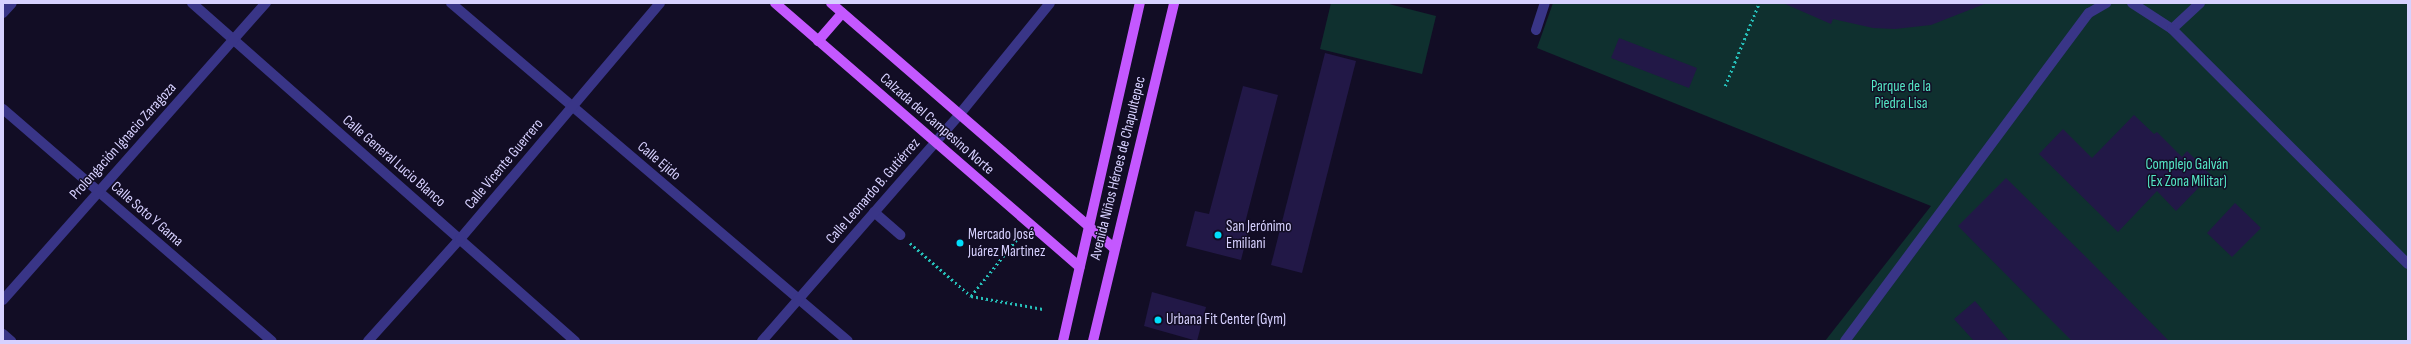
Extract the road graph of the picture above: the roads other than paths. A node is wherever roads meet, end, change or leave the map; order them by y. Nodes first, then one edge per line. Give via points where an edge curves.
1 (12, 3) edge
2 (192, 3) edge
3 (266, 3) edge
4 (451, 3) edge
5 (660, 3) edge
6 (775, 3) edge
7 (831, 3) edge
8 (1050, 3) edge
9 (1140, 3) edge
10 (1174, 3) edge
11 (1545, 3) edge
12 (2106, 3) edge
13 (2132, 3) edge
14 (2200, 3) edge
15 (3, 13) edge
16 (842, 13) junction
17 (2172, 29) junction
18 (1536, 30) dead end
19 (234, 40) junction
20 (818, 41) junction
21 (573, 107) junction
22 (3, 109) edge
23 (959, 115) junction
24 (935, 143) junction
25 (98, 192) junction
26 (874, 212) junction
27 (1089, 228) junction
28 (900, 235) road end
29 (460, 239) junction
30 (1113, 247) junction
31 (2408, 264) edge
32 (1080, 267) junction
33 (799, 299) junction
34 (3, 300) edge
35 (3, 334) edge
36 (11, 341) edge
37 (272, 341) edge
38 (368, 341) edge
39 (576, 341) edge
40 (762, 341) edge
41 (848, 341) edge
42 (1063, 341) edge
43 (1093, 341) edge
44 (1845, 341) edge

1 - 15 street
2 - 19 street, Calle General Lucio Blanco
3 - 19 street, Prolongación Ignacio Zaragoza
4 - 21 street, Calle Ejido
5 - 21 street, Calle Vicente Guerrero
6 - 20 main road, Calzada del Campesino Norte
7 - 16 main road, Calzada del Campesino Norte
8 - 23 street, Calle Leonardo B. Gutiérrez
9 - 27 main road, Avenida Niños Héroes de Chapultepec
10 - 30 main road, Avenida Niños Héroes de Chapultepec
11 - 18 street
12 - 44 street via 2089,13
13 - 17 street
14 - 17 street
16 - 20 main road
16 - 23 main road, Calzada del Campesino Norte
17 - 31 street
19 - 25 street, Prolongación Ignacio Zaragoza
19 - 29 street, Calle General Lucio Blanco
20 - 24 main road, Calzada del Campesino Norte
21 - 29 street, Calle Vicente Guerrero
21 - 33 street, Calle Ejido
22 - 25 street, Calle Soto Y Gama
23 - 24 street, Calle Leonardo B. Gutiérrez
23 - 27 main road, Calzada del Campesino Norte
24 - 26 street, Calle Leonardo B. Gutiérrez
24 - 32 main road, Calzada del Campesino Norte
25 - 34 street, Prolongación Ignacio Zaragoza
25 - 37 street, Calle Soto Y Gama
26 - 28 street
26 - 33 street, Calle Leonardo B. Gutiérrez
27 - 30 main road, Calzada del Campesino Norte
27 - 32 main road, Avenida Niños Héroes de Chapultepec
29 - 38 street, Calle Vicente Guerrero
29 - 39 street, Calle General Lucio Blanco
30 - 43 main road, Avenida Niños Héroes de Chapultepec
32 - 42 main road, Avenida Niños Héroes de Chapultepec
33 - 40 street, Calle Leonardo B. Gutiérrez
33 - 41 street, Calle Ejido
35 - 36 street

